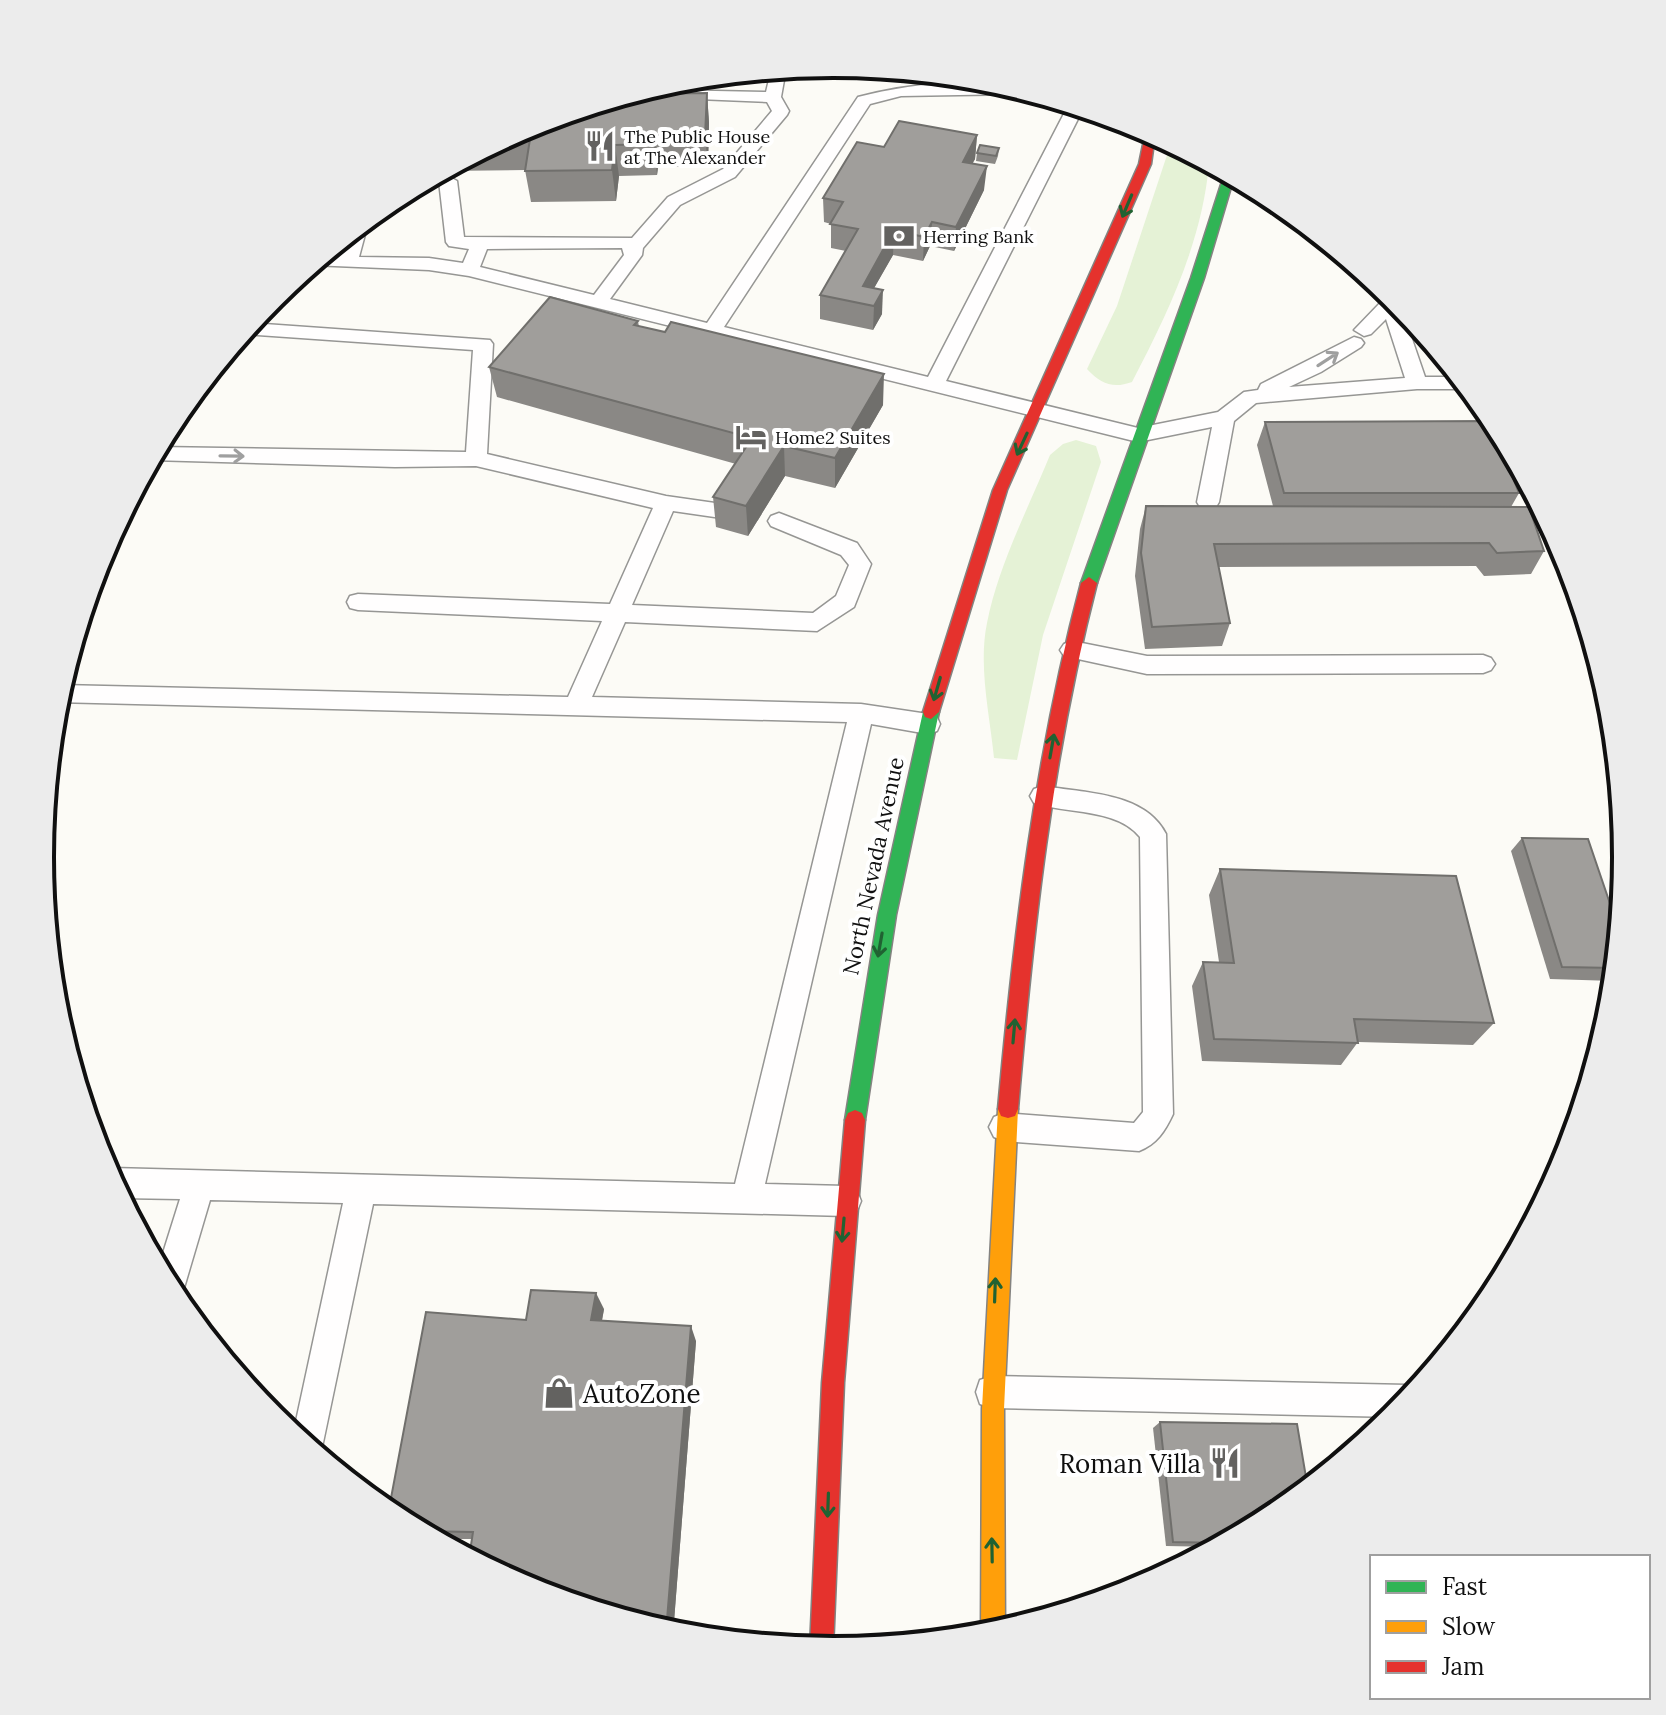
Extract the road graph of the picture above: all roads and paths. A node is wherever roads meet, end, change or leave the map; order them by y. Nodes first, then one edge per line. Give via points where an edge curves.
1 (777, 81) edge
2 (966, 90) edge
3 (680, 93) edge
4 (773, 97) junction
5 (1071, 116) edge
6 (1148, 146) edge
7 (448, 181) dead end
8 (1226, 186) edge
9 (353, 244) edge
10 (480, 244) junction
11 (634, 247) junction
12 (332, 261) edge
13 (348, 261) junction
14 (469, 270) junction
15 (599, 301) junction
16 (1382, 305) edge
17 (1395, 319) edge
18 (260, 330) edge
19 (712, 330) junction
20 (1417, 383) junction
21 (1452, 384) edge
22 (934, 385) junction
23 (1251, 397) junction
24 (1037, 410) junction
25 (1224, 418) junction
26 (1138, 435) junction
27 (167, 454) edge
28 (476, 459) junction
29 (1208, 502) dead end
30 (666, 503) junction
31 (749, 514) edge
32 (779, 521) dead end
33 (358, 602) dead end
34 (617, 614) junction
35 (1072, 650) junction
36 (1483, 664) dead end
37 (72, 694) edge
38 (576, 706) junction
39 (861, 713) junction
40 (928, 724) junction
41 (1043, 796) junction
42 (1004, 1127) junction
43 (125, 1183) edge
44 (199, 1185) junction
45 (361, 1189) junction
46 (747, 1198) junction
47 (846, 1201) junction
48 (173, 1271) edge
49 (992, 1392) junction
50 (1391, 1401) edge
51 (310, 1434) edge
52 (998, 1619) edge
53 (823, 1636) edge

1 - 4 lane
2 - 19 lane via 900,91 864,101
3 - 4 lane
4 - 11 lane via 781,111 729,173 674,201
5 - 22 lane
6 -> 24 main road, North Nevada Avenue via 1145,164
7 - 10 lane via 455,242
8 - 26 main road via 1208,255
9 - 13 lane
10 - 11 lane via 615,240
10 - 14 lane
11 - 15 lane
12 - 13 lane
13 - 14 lane
14 - 15 lane
15 - 19 lane
23 -> 16 lane via 1314,368 1359,336
17 - 20 lane
18 - 28 lane via 483,344
19 - 22 lane
20 - 21 lane
20 - 23 lane
22 - 24 lane
23 - 25 lane
24 - 26 lane
24 -> 40 main road, North Nevada Avenue via 1000,490
25 - 26 lane
25 - 29 lane
26 - 35 main road via 1087,586
27 -> 28 lane
28 - 30 lane
30 - 31 lane
30 - 34 lane
32 - 34 lane via 849,549 860,564 846,601 817,622
33 - 34 lane
34 - 38 lane
35 - 36 lane via 1147,665
41 -> 35 main road
37 - 38 lane
38 - 39 lane
39 - 40 lane
39 - 46 lane
40 -> 47 main road, North Nevada Avenue via 880,943
42 -> 41 main road via 1019,965
41 - 42 lane via 1121,810 1141,819 1153,834 1158,1114 1139,1137
49 -> 42 main road
43 - 44 lane
44 - 45 lane
44 - 48 lane
45 - 46 lane
45 - 51 lane
46 - 47 lane
47 -> 53 main road, North Nevada Avenue
49 - 50 lane
52 -> 49 main road

